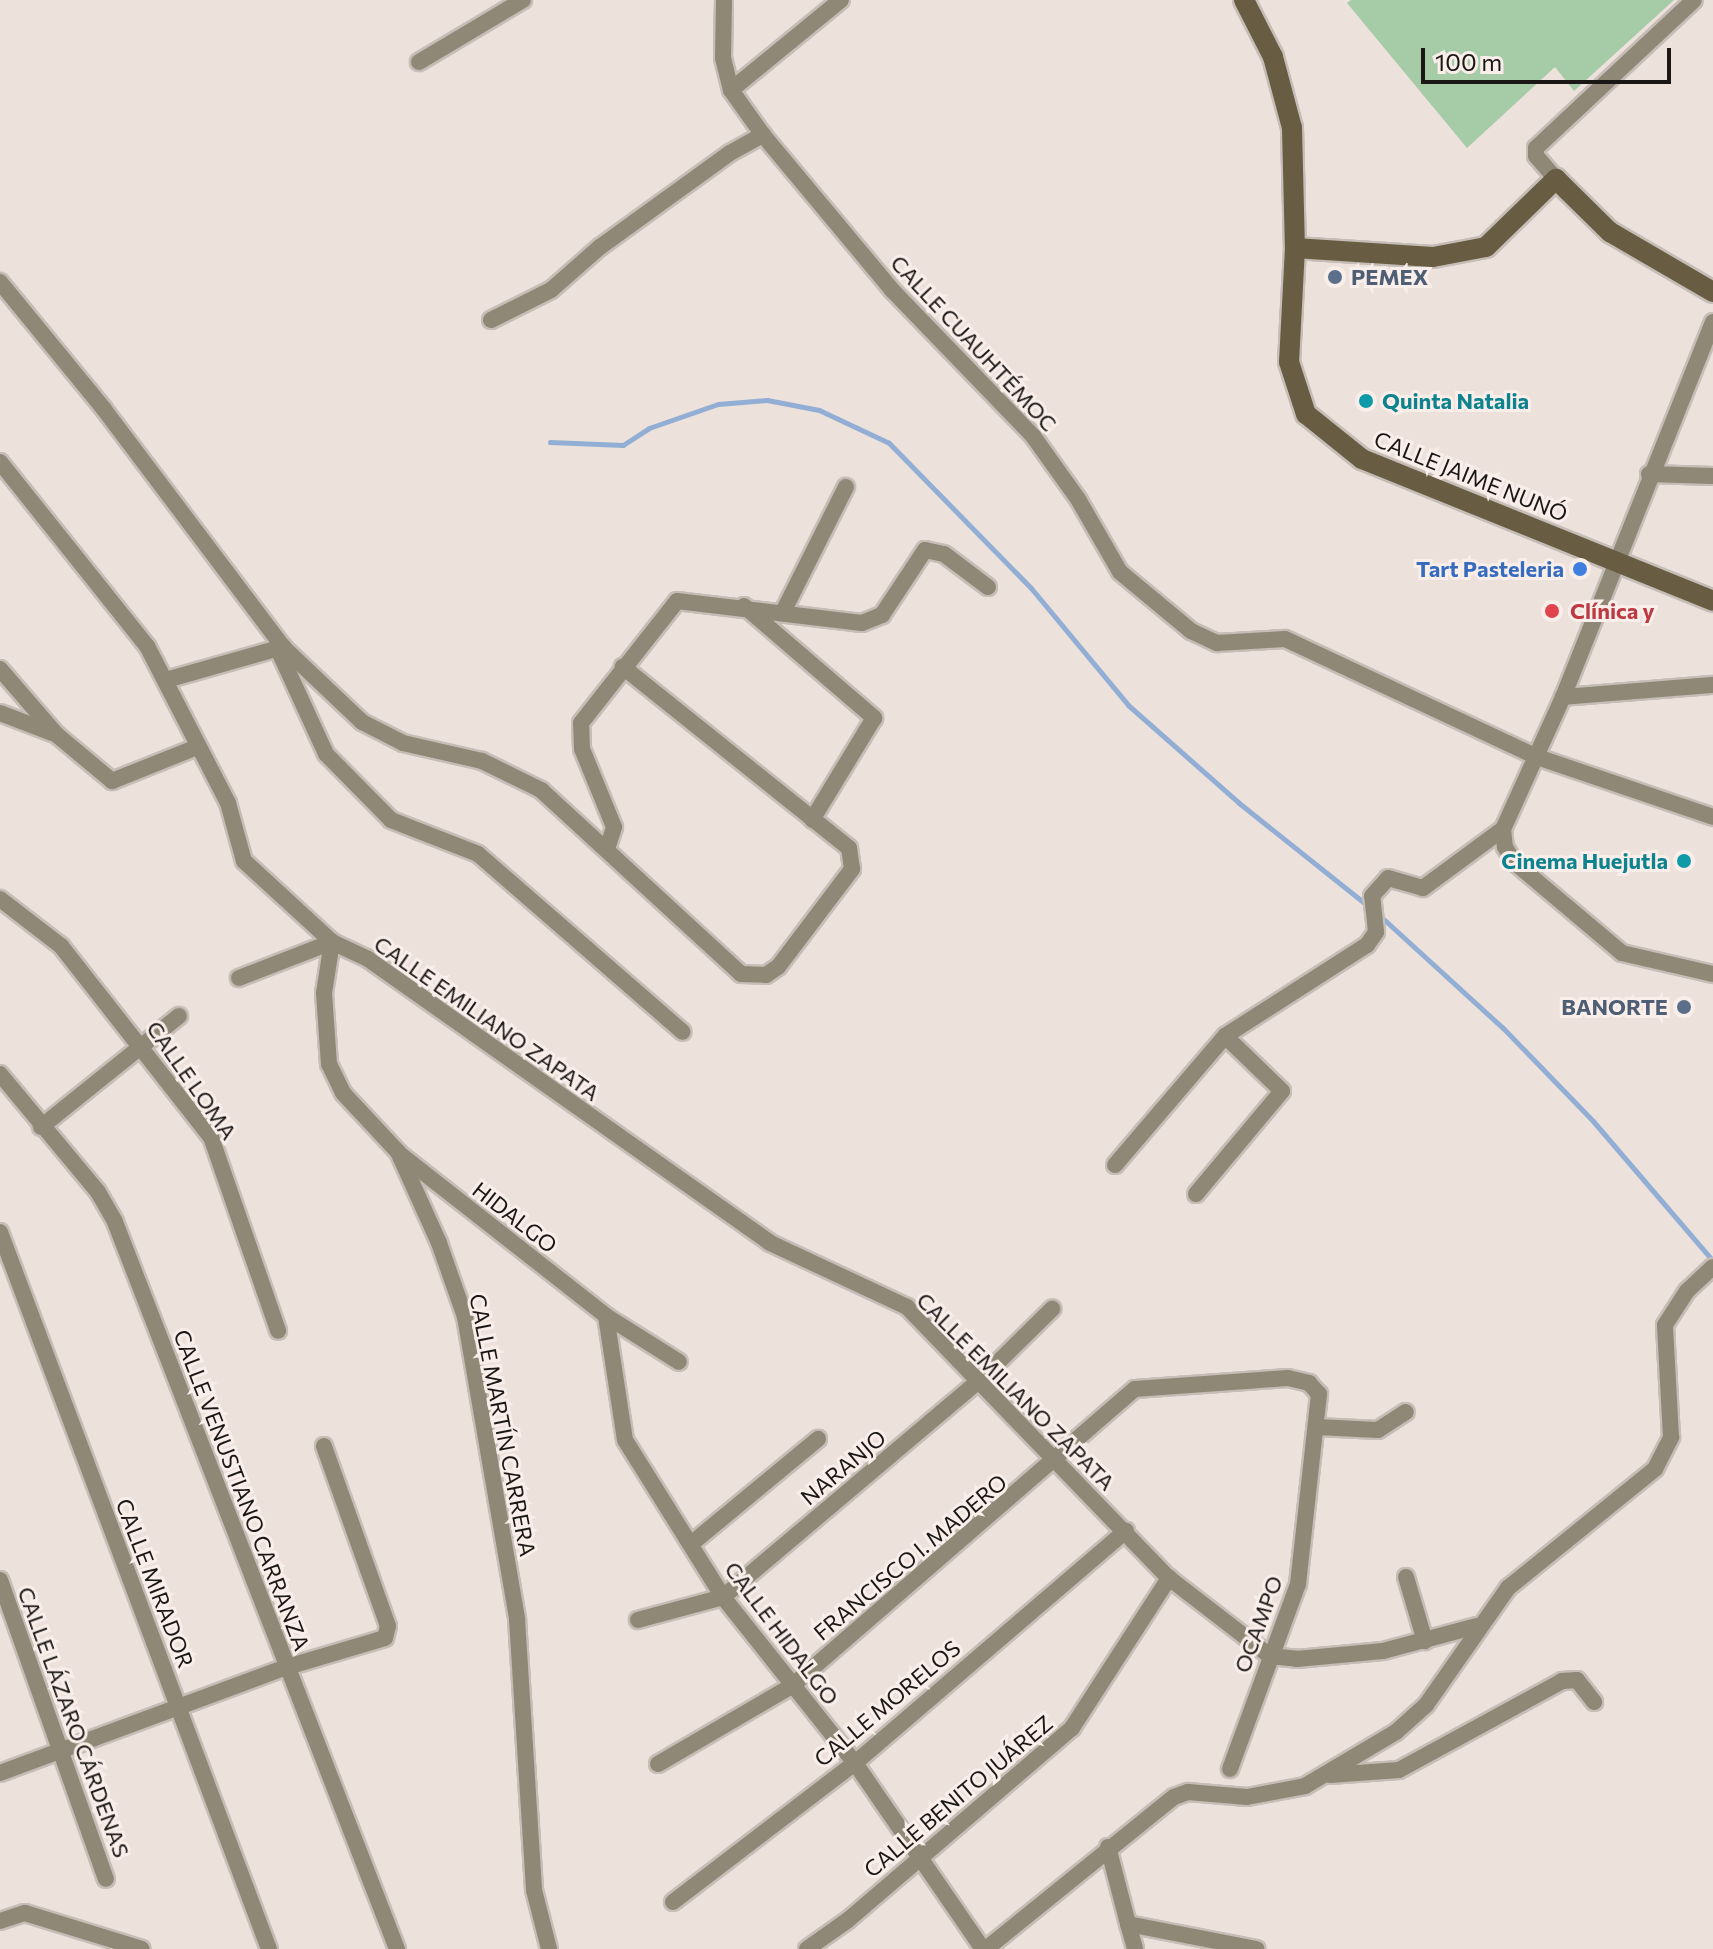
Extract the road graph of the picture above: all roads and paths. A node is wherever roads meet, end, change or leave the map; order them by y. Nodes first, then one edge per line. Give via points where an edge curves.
1 (523, 0) edge
2 (724, 0) edge
3 (841, 0) edge
4 (1244, 0) edge
5 (1694, 0) edge
6 (419, 62) dead end
7 (731, 90) junction
8 (763, 135) junction
9 (1556, 179) junction
10 (1295, 248) junction
11 (0, 282) edge
12 (1713, 292) edge
13 (491, 320) dead end
14 (1713, 322) edge
15 (0, 462) edge
16 (1649, 474) junction
17 (1713, 476) edge
18 (846, 487) dead end
19 (1616, 560) junction
20 (988, 587) dead end
21 (1713, 601) edge
22 (744, 606) junction
23 (783, 612) junction
24 (283, 647) junction
25 (623, 667) junction
26 (0, 669) edge
27 (166, 680) junction
28 (1713, 685) edge
29 (1563, 697) junction
30 (0, 713) edge
31 (57, 735) junction
32 (197, 747) junction
33 (1537, 757) junction
34 (1713, 817) edge
35 (812, 820) junction
36 (1503, 829) junction
37 (607, 849) junction
38 (0, 899) edge
39 (332, 942) junction
40 (1713, 974) edge
41 (239, 978) dead end
42 (179, 1016) dead end
43 (683, 1032) dead end
44 (1225, 1036) junction
45 (143, 1046) junction
46 (0, 1074) edge
47 (41, 1127) junction
48 (398, 1152) junction
49 (1115, 1165) dead end
50 (1196, 1194) dead end
51 (0, 1232) edge
52 (6, 1267) edge
53 (1713, 1267) edge
54 (1052, 1309) dead end
55 (606, 1316) junction
56 (278, 1331) dead end
57 (679, 1362) dead end
58 (979, 1381) junction
59 (1135, 1389) joint
60 (1406, 1412) dead end
61 (1317, 1427) junction
62 (818, 1439) dead end
63 (324, 1446) dead end
64 (1054, 1463) junction
65 (1126, 1531) junction
66 (691, 1544) junction
67 (1406, 1577) dead end
68 (1169, 1578) junction
69 (0, 1580) edge
70 (723, 1597) junction
71 (638, 1620) dead end
72 (1477, 1626) junction
73 (1425, 1641) junction
74 (1270, 1656) junction
75 (287, 1667) junction
76 (793, 1685) junction
77 (1594, 1702) dead end
78 (178, 1706) junction
79 (62, 1751) junction
80 (855, 1763) junction
81 (658, 1764) dead end
82 (1230, 1769) dead end
83 (0, 1773) edge
84 (1324, 1776) junction
85 (1108, 1847) junction
86 (916, 1858) junction
87 (106, 1879) dead end
88 (673, 1902) dead end
89 (0, 1921) edge
90 (1128, 1924) junction
91 (142, 1949) edge
92 (269, 1949) edge
93 (397, 1949) edge
94 (549, 1949) edge
95 (807, 1949) edge
96 (984, 1949) edge
97 (1135, 1949) edge
98 (1257, 1949) edge

1 - 6 street
2 - 7 street, CALLE CUAUHTÉMOC via 723,58
3 - 7 street
4 - 10 main road, CALLE JAIME NUNÓ via 1287,99 1297,159
5 - 9 street via 1536,148 1536,156
7 - 8 street, CALLE CUAUHTÉMOC
8 - 13 street via 694,178 551,290
8 - 33 street, CALLE CUAUHTÉMOC via 892,290 1033,436 1120,572 1191,631 1217,643 1285,639
9 - 10 main road via 1486,247 1433,257
9 - 12 main road via 1610,232
10 - 19 main road, CALLE JAIME NUNÓ via 1289,362 1306,414 1362,459
11 - 24 street via 103,408
14 - 16 street
15 - 27 street, CALLE EMILIANO ZAPATA via 147,646
16 - 17 street
16 - 19 street
18 - 23 street
19 - 21 main road, CALLE JAIME NUNÓ
19 - 29 street
20 - 23 street via 944,554 925,550 882,615 862,623
22 - 23 street
22 - 25 street via 677,601
22 - 35 street via 874,718
24 - 27 street
24 - 37 street via 362,722 403,743 482,761 541,790
24 - 43 street via 281,656 326,754 391,820 478,854
25 - 35 street
25 - 37 street via 581,723 582,749 614,827
26 - 31 street
27 - 32 street, CALLE EMILIANO ZAPATA
28 - 29 street
29 - 33 street
30 - 31 street
31 - 32 street via 112,781
32 - 39 street, CALLE EMILIANO ZAPATA via 228,803 244,861
33 - 34 street, CALLE CUAUHTÉMOC
33 - 36 street
35 - 37 street via 849,848 852,869 778,967 766,975 741,974
36 - 40 street via 1514,862 1622,953
36 - 44 street via 1423,888 1388,878 1372,896 1376,932 1367,945
38 - 45 street, CALLE LOMA via 61,946
39 - 41 street
39 - 48 street, CALLE MARTÍN CARRERA via 324,993 329,1064 343,1093
39 - 58 street, CALLE EMILIANO ZAPATA via 368,959 770,1243 907,1307
42 - 45 street
44 - 49 street
44 - 50 street via 1282,1091
45 - 47 street
45 - 56 street, CALLE LOMA via 211,1137
46 - 47 street, CALLE VENUSTIANO CARRANZA
47 - 75 street, CALLE VENUSTIANO CARRANZA via 98,1192 115,1222
48 - 55 street, HIDALGO
48 - 94 street, CALLE MARTÍN CARRERA via 465,1317 517,1619 534,1890
51 - 52 street, CALLE MIRADOR
52 - 78 street, CALLE MIRADOR
53 - 72 street via 1687,1291 1665,1325 1671,1437 1655,1469 1508,1588
54 - 58 street, NARANJO
55 - 57 street, HIDALGO
55 - 66 street, CALLE HIDALGO via 625,1440
58 - 64 street, CALLE EMILIANO ZAPATA
58 - 70 street, NARANJO
59 - 61 street, OCAMPO via 1288,1378 1309,1383 1319,1394
59 - 64 street, FRANCISCO I. MADERO
60 - 61 street via 1378,1430
61 - 74 street, OCAMPO via 1298,1584
62 - 66 street
63 - 75 street via 388,1626 385,1638
64 - 65 street, CALLE EMILIANO ZAPATA
64 - 76 street, FRANCISCO I. MADERO
65 - 68 street, CALLE EMILIANO ZAPATA
65 - 80 street, CALLE MORELOS
66 - 70 street, CALLE HIDALGO
67 - 73 street
68 - 74 street, CALLE EMILIANO ZAPATA
68 - 86 street, CALLE BENITO JUÁREZ via 1072,1728
69 - 79 street, CALLE LÁZARO CÁRDENAS
70 - 71 street, NARANJO
70 - 76 street, CALLE HIDALGO
72 - 73 street
72 - 84 street via 1426,1705 1396,1732
73 - 74 street via 1383,1651 1297,1659
74 - 82 street, OCAMPO
75 - 78 street
75 - 93 street, CALLE VENUSTIANO CARRANZA
76 - 80 street, CALLE HIDALGO
76 - 81 street, FRANCISCO I. MADERO
77 - 84 street via 1577,1680 1562,1681 1399,1770
78 - 79 street
78 - 92 street, CALLE MIRADOR
79 - 83 street
79 - 87 street, CALLE LÁZARO CÁRDENAS
80 - 86 street, CALLE HIDALGO
80 - 88 street, CALLE MORELOS
84 - 85 street via 1305,1786 1247,1797 1188,1792
85 - 90 street
85 - 96 street
86 - 95 street, CALLE BENITO JUÁREZ via 848,1920
86 - 96 street, CALLE HIDALGO
89 - 91 street via 25,1913
90 - 97 street
90 - 98 street

